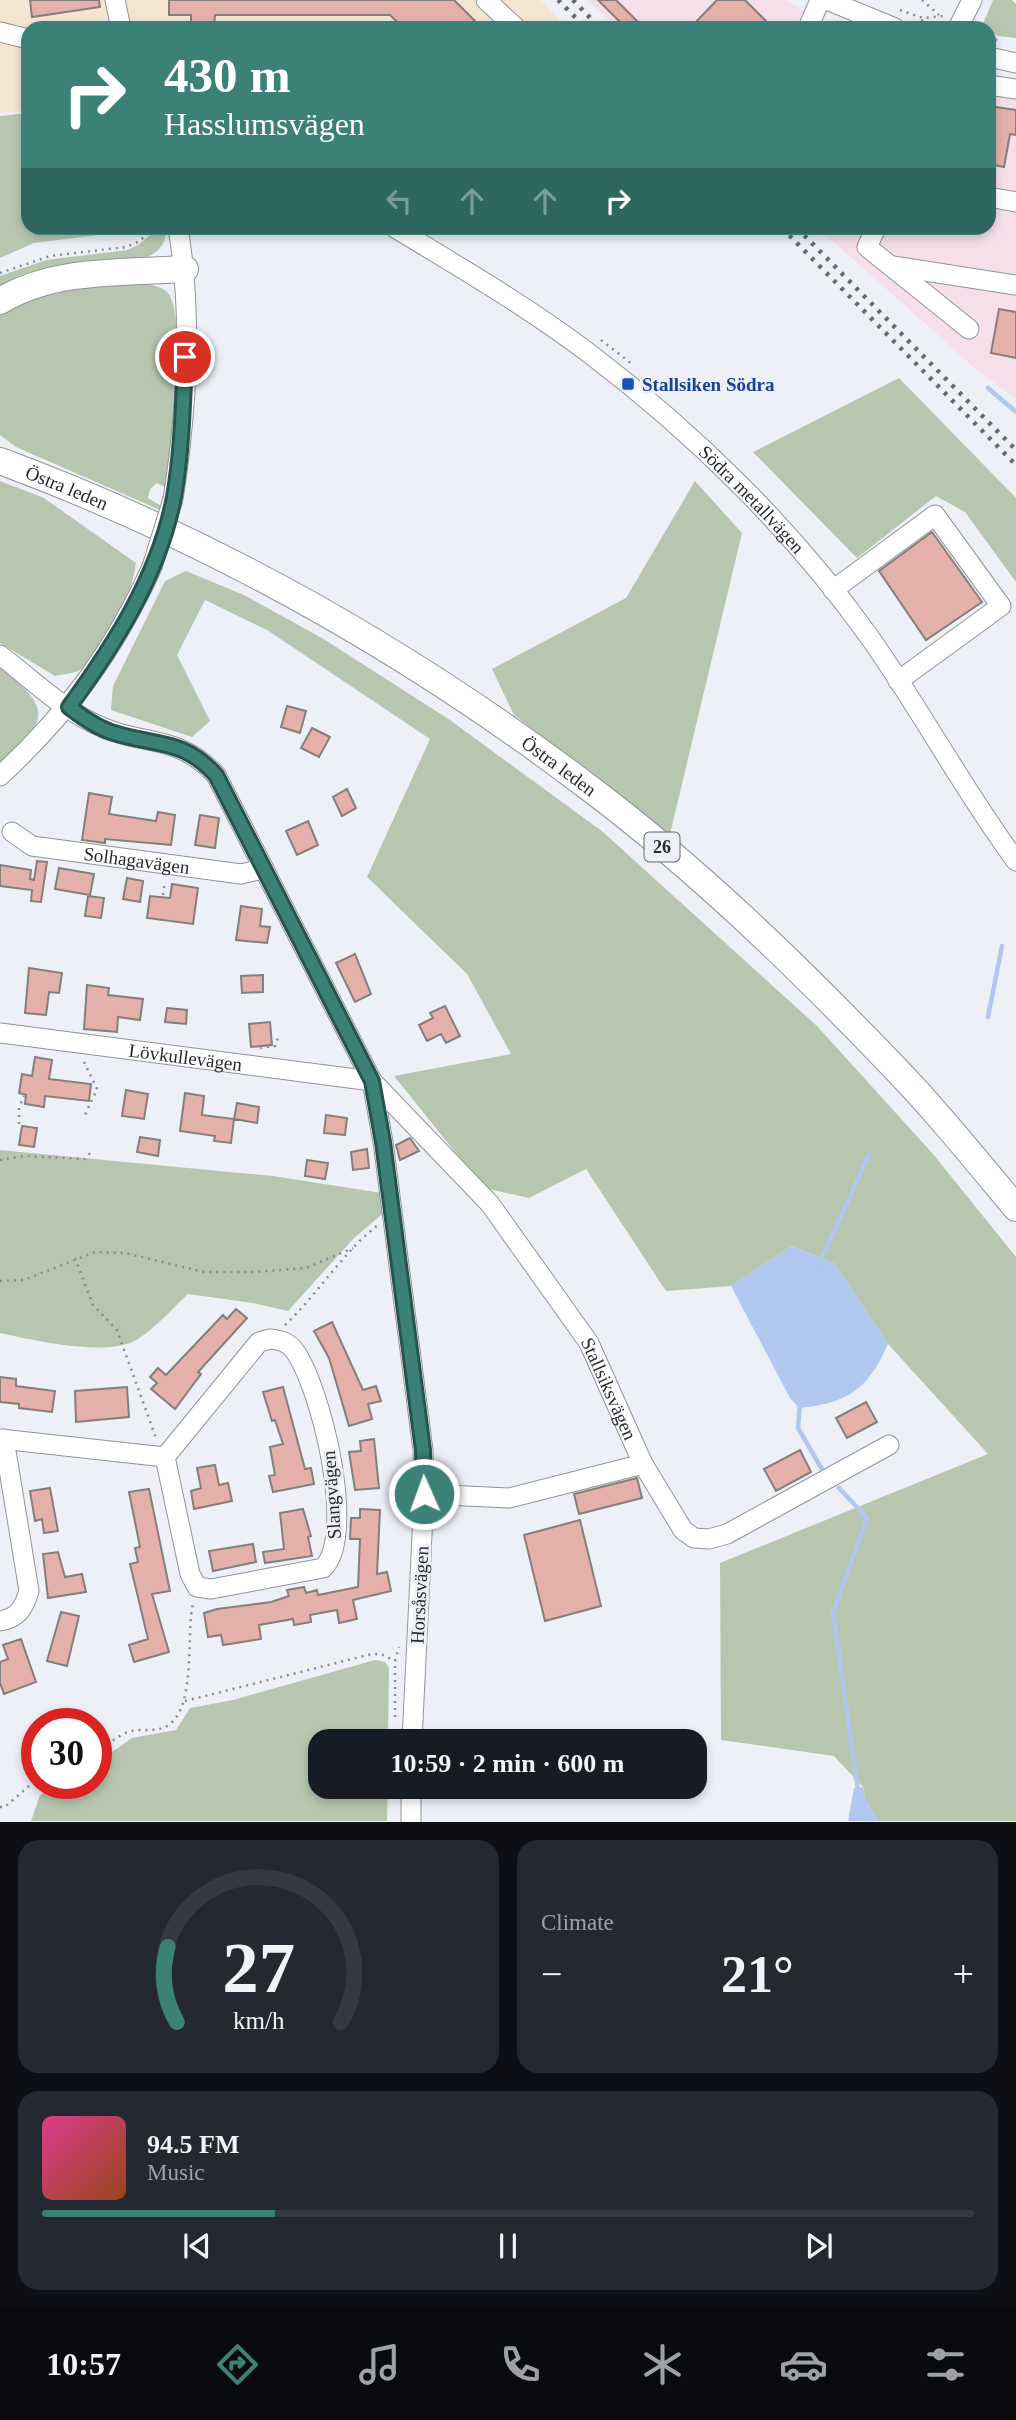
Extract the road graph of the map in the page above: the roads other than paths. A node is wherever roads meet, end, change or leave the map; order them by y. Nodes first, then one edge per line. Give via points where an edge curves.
1 (115, 0) edge
2 (486, 0) edge
3 (820, 0) edge
4 (827, 0) edge
5 (972, 0) edge
6 (120, 21) edge
7 (508, 21) edge
8 (811, 21) edge
9 (878, 21) edge
10 (952, 21) edge
11 (0, 32) edge
12 (21, 37) edge
13 (996, 59) edge
14 (1016, 63) edge
15 (996, 86) edge
16 (1016, 89) edge
17 (996, 198) edge
18 (1016, 202) edge
19 (178, 235) edge
20 (406, 235) edge
21 (873, 235) edge
22 (890, 265) junction
23 (185, 269) junction
24 (1016, 285) edge
25 (0, 301) edge
26 (969, 329) dead end
27 (0, 443) edge
28 (0, 461) edge
29 (48, 479) junction
30 (833, 590) junction
31 (0, 655) edge
32 (898, 681) junction
33 (69, 707) junction
34 (0, 776) edge
35 (12, 832) dead end
36 (1016, 861) edge
37 (263, 869) junction
38 (0, 1033) edge
39 (372, 1081) junction
40 (1016, 1208) edge
41 (2, 1439) edge
42 (889, 1445) dead end
43 (165, 1457) junction
44 (643, 1464) junction
45 (424, 1494) junction
46 (0, 1621) edge
47 (413, 1729) edge
48 (411, 1799) edge
49 (411, 1822) edge

1 - 6 street
2 - 7 street
3 - 8 street
4 - 9 street
5 - 10 street
11 - 12 street
13 - 14 street
15 - 16 street
17 - 18 street
19 - 23 street
20 - 30 street, Södra metallvägen via 503,294 628,384 716,461
21 - 22 street via 867,247
22 - 24 street
22 - 26 street
23 - 25 highway via 60,277 23,288
23 - 33 street, bridge via 194,308 173,499 152,567 113,645
27 - 29 highway
28 - 29 highway, Östra leden / 26
29 - 40 highway, Östra leden / 26 via 194,543 355,630 486,712 594,791 698,877 797,969 892,1065
30 - 32 street, Södra metallvägen
30 - 32 street via 934,515 1001,606
31 - 33 street, Horsåsvägen
32 - 36 street, Södra metallvägen
33 - 34 street
33 - 37 street, Horsåsvägen via 112,732 198,756 216,775
35 - 37 street, Solhagavägen via 32,846 241,874
37 - 39 street, Horsåsvägen
38 - 39 street, Lövkullevägen
39 - 44 street, Stallsiksvägen via 490,1204 582,1332
39 - 45 street, Horsåsvägen via 423,1450
41 - 43 street
41 - 46 street via 29,1591 24,1607 12,1619
42 - 44 street, Stallsiksvägen via 727,1534 709,1539 683,1531
43 - 43 street, Slangvägen via 259,1342 283,1341 294,1350 318,1405 335,1486 332,1559 323,1569 211,1589 197,1587 190,1574
44 - 45 street via 509,1498
45 - 47 street, Horsåsvägen
48 - 49 street

